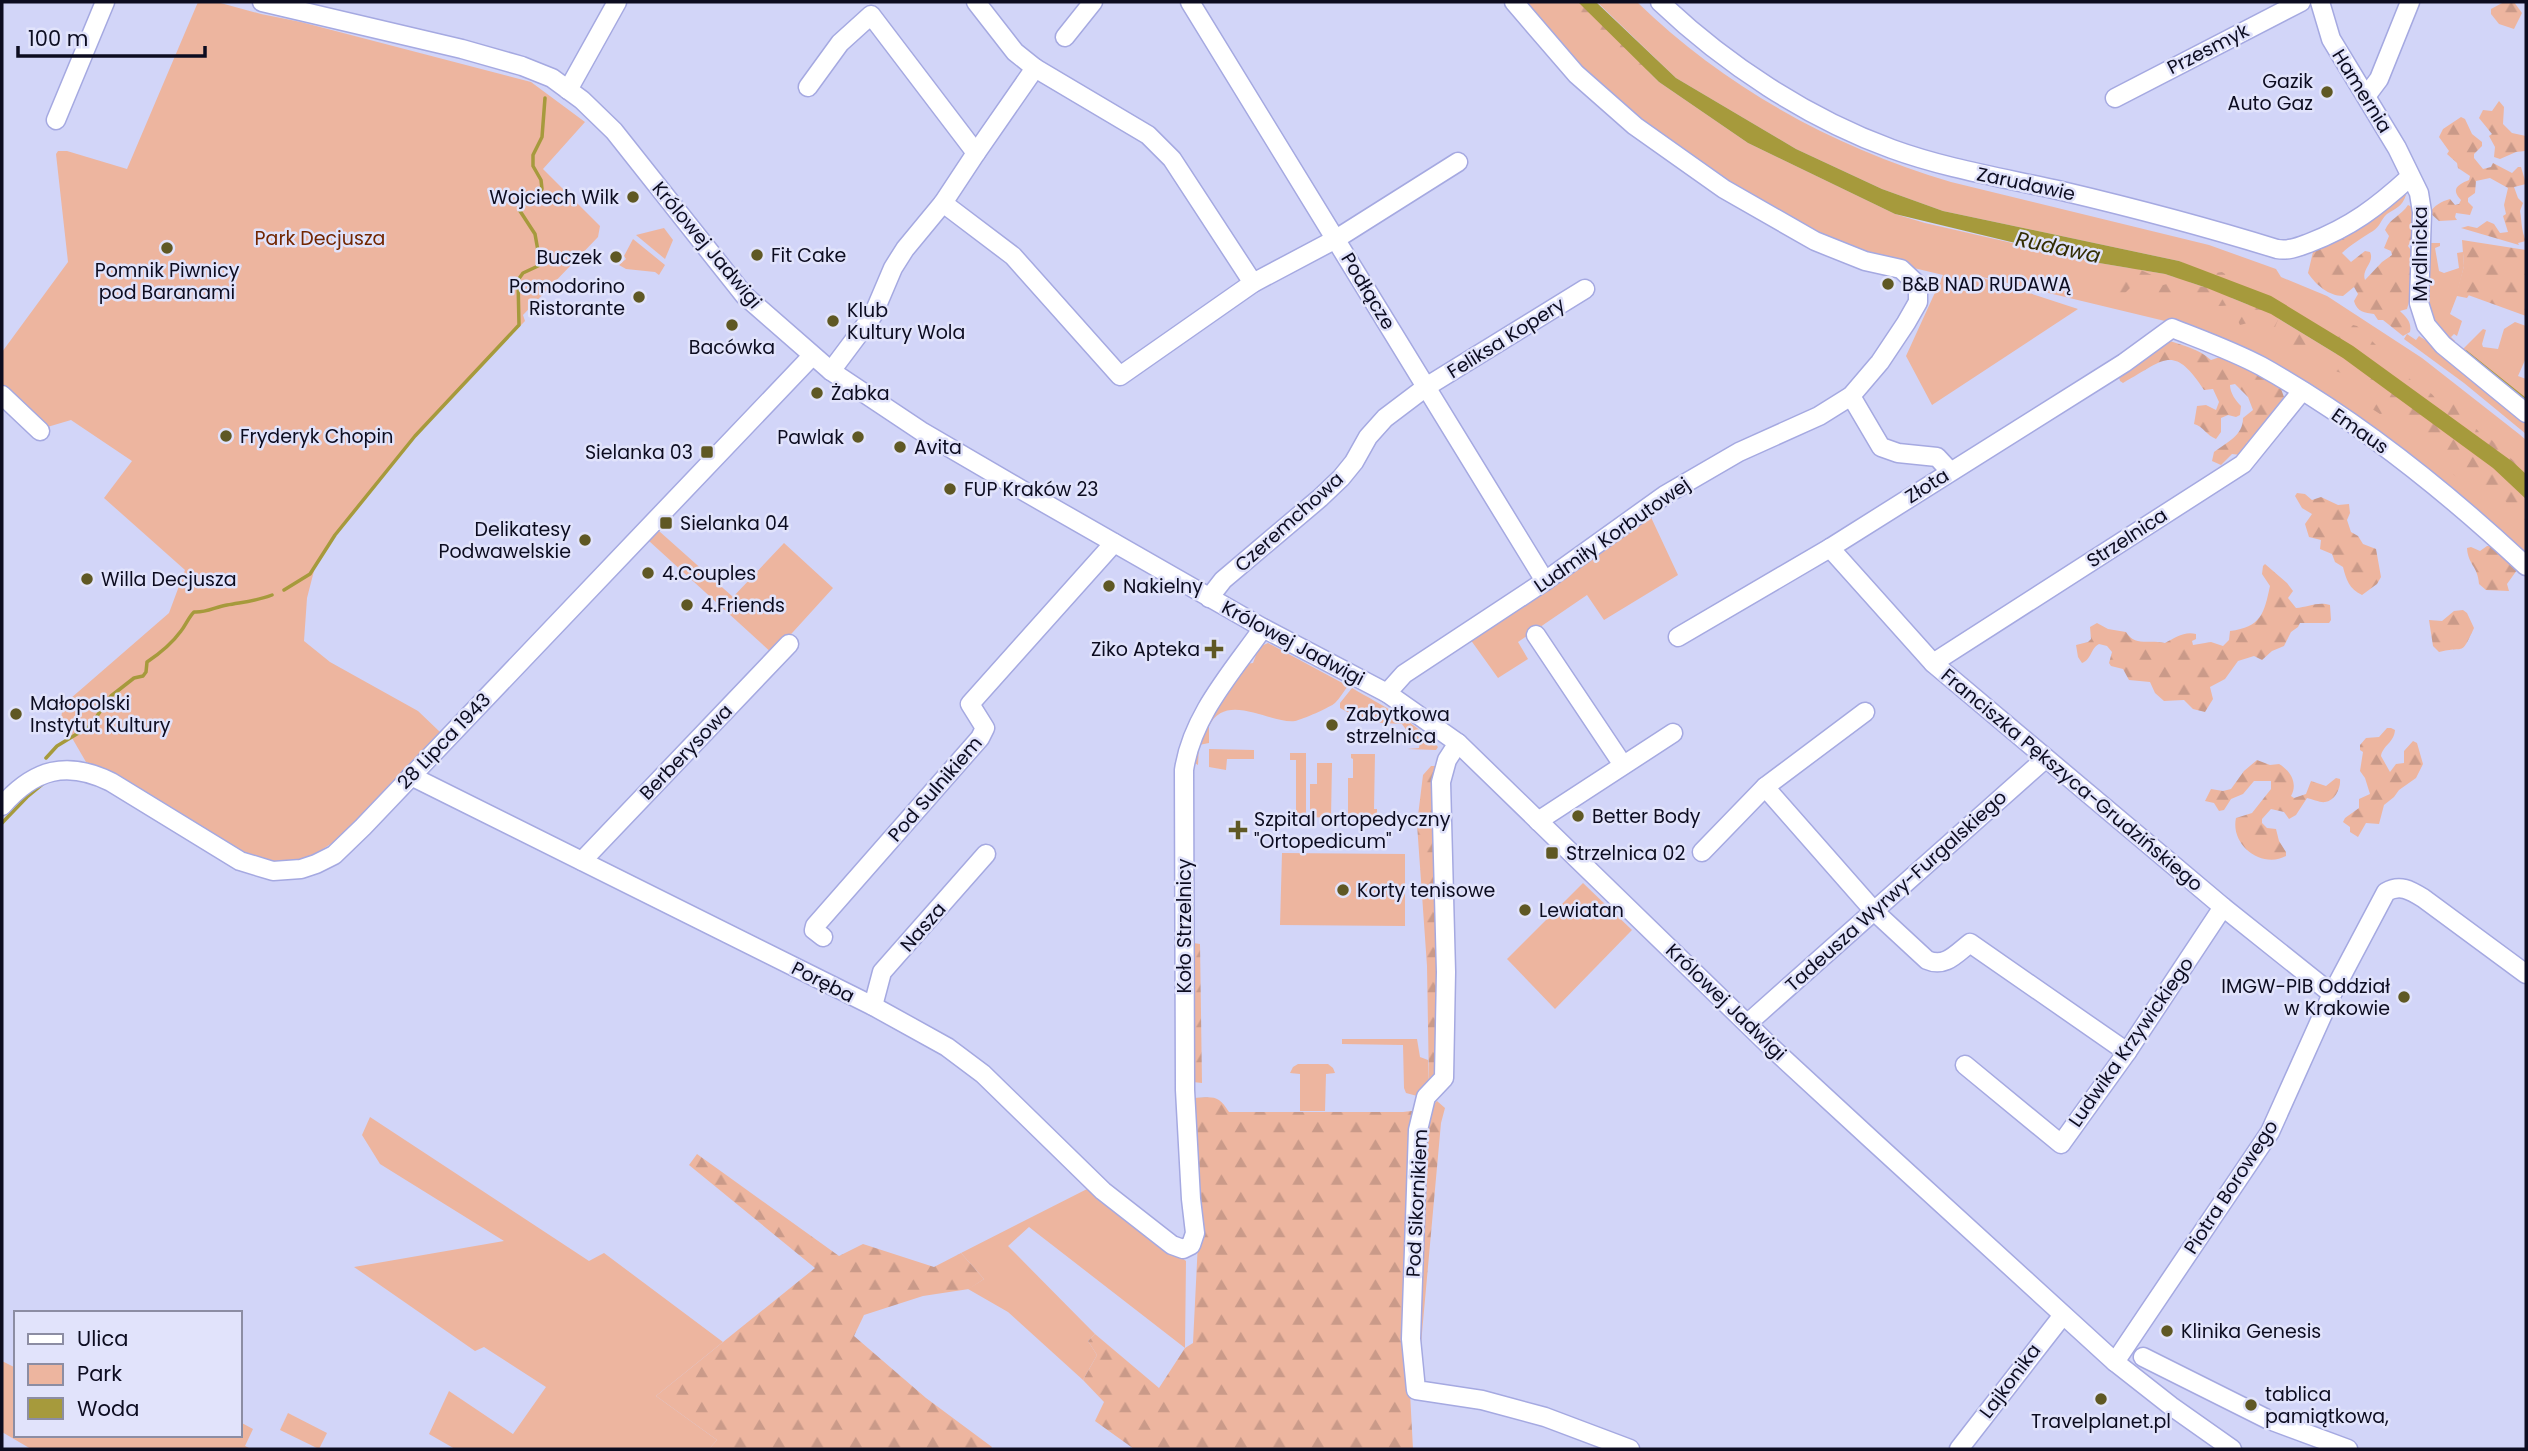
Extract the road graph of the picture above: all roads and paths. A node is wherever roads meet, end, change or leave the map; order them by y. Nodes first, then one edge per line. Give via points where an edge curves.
1 (105, 2) edge
2 (262, 2) edge
3 (617, 2) edge
4 (976, 2) edge
5 (1093, 2) edge
6 (1190, 2) edge
7 (1514, 2) edge
8 (1660, 2) edge
9 (2301, 2) edge
10 (2320, 2) edge
11 (2410, 2) edge
12 (1065, 37) dead end
13 (1035, 68) junction
14 (808, 87) dead end
15 (568, 90) junction
16 (2367, 95) junction
17 (2115, 98) dead end
18 (56, 120) dead end
19 (976, 153) junction
20 (1458, 162) dead end
21 (2410, 177) junction
22 (943, 203) junction
23 (1336, 239) junction
24 (1253, 283) junction
25 (1585, 289) dead end
26 (2172, 328) joint
27 (812, 356) junction
28 (831, 371) junction
29 (1426, 387) junction
30 (2302, 391) junction
31 (2, 395) edge
32 (1851, 397) junction
33 (2526, 413) edge
34 (40, 431) dead end
35 (1950, 471) junction
36 (1114, 543) junction
37 (1830, 548) junction
38 (2526, 566) edge
39 (1545, 581) junction
40 (1209, 598) junction
41 (1263, 628) junction
42 (1536, 635) dead end
43 (1678, 637) dead end
44 (789, 644) dead end
45 (1933, 663) junction
46 (1387, 693) junction
47 (1865, 712) dead end
48 (1673, 733) dead end
49 (1458, 743) junction
50 (2045, 759) junction
51 (1623, 765) junction
52 (411, 776) junction
53 (1765, 787) junction
54 (2, 806) edge
55 (1538, 821) junction
56 (1702, 852) dead end
57 (986, 854) dead end
58 (582, 861) junction
59 (2223, 907) junction
60 (1874, 911) junction
61 (823, 937) dead end
62 (2526, 974) edge
63 (2332, 994) junction
64 (873, 1006) junction
65 (1748, 1023) junction
66 (2127, 1052) junction
67 (1965, 1065) dead end
68 (1191, 1245) joint
69 (2063, 1314) junction
70 (2143, 1357) dead end
71 (2115, 1362) junction
72 (1630, 1449) edge
73 (1959, 1449) edge
74 (2232, 1449) edge
75 (2348, 1449) edge

1 - 18 street
2 - 15 street, Królowej Jadwigi via 510,62 552,78
3 - 15 street
4 - 13 street via 1015,52
5 - 12 street
6 - 23 street, Podłącze
7 - 32 street, Ludmiły Korbutowej via 1584,82 1635,126 1724,189 1815,241 1865,261 1901,269 1915,280 1919,302 1881,362
8 - 21 street, Zarudawie via 1686,27 1762,82 1846,130 1949,167 2059,190 2277,249 2287,251 2339,232 2374,210
9 - 17 street, Przesmyk
10 - 16 street, Hamernia via 2331,39
11 - 16 street via 2379,79
13 - 19 street
13 - 24 street via 1148,135 1172,159
14 - 19 street via 839,43 871,15
15 - 27 street, Królowej Jadwigi via 614,131 744,295
16 - 21 street, Hamernia
19 - 22 street
20 - 23 street
21 - 33 street, Mydlnicka via 2421,202 2418,291 2426,324 2443,345
22 - 24 street via 1013,256 1120,376
22 - 28 street via 905,249 873,315
23 - 24 street
23 - 29 street, Podłącze
25 - 29 street, Feliksa Kopery
26 - 30 street, Emaus via 2259,365
26 - 35 street, Złota
27 - 28 street, Królowej Jadwigi
27 - 52 street, 28 Lipca 1943
28 - 36 street, Królowej Jadwigi via 921,431
29 - 39 street, Podłącze
29 - 40 street, Czeremchowa via 1385,418 1341,478 1223,580
30 - 38 street, Emaus via 2433,484
30 - 45 street, Strzelnica via 2243,464
31 - 34 street
32 - 35 street via 1881,447 1937,457
32 - 39 street, Ludmiły Korbutowej via 1739,452 1665,495
35 - 37 street, Złota
36 - 40 street, Królowej Jadwigi
36 - 61 street, Pod Sulnikiem via 970,704 985,728 981,738 815,926
37 - 43 street, Złota
37 - 45 street, Franciszka Pększyca-Grudzińskiego
39 - 46 street, Ludmiły Korbutowej via 1404,674
40 - 41 street, Królowej Jadwigi
41 - 46 street, Królowej Jadwigi
41 - 68 street, Koło Strzelnicy via 1200,720 1186,752 1183,938 1185,1090 1195,1233
42 - 51 street
44 - 58 street, Berberysowa
45 - 50 street, Franciszka Pększyca-Grudzińskiego
46 - 49 street, Królowej Jadwigi
47 - 53 street
48 - 51 street
49 - 55 street, Królowej Jadwigi
49 - 72 street, Pod Sikornikiem via 1441,782 1444,1077 1426,1097 1418,1130 1411,1339 1416,1390 1482,1400 1545,1417
50 - 59 street, Franciszka Pększyca-Grudzińskiego
50 - 60 street, Tadeusza Wyrwy-Furgalskiego
51 - 55 street
52 - 54 street, 28 Lipca 1943 via 334,855 287,871 240,861 111,782 79,770 35,776
52 - 58 street, Poręba
53 - 56 street
53 - 60 street
55 - 65 street, Królowej Jadwigi
57 - 64 street, Nasza via 882,972
58 - 64 street, Poręba
59 - 63 street, Franciszka Pększyca-Grudzińskiego
59 - 66 street, Ludwika Krzywickiego
60 - 65 street, Tadeusza Wyrwy-Furgalskiego
60 - 66 street via 1931,962 1947,962 1970,943
62 - 63 street, Piotra Borowego via 2423,898 2406,888 2394,888 2386,892
63 - 71 street, Piotra Borowego via 2270,1132
64 - 68 street, Poręba via 947,1046 983,1074 1103,1191 1172,1245 1183,1249
65 - 69 street, Królowej Jadwigi
66 - 67 street, Ludwika Krzywickiego via 2061,1144
69 - 71 street, Królowej Jadwigi
69 - 73 street, Lajkonika
70 - 75 street via 2267,1419
71 - 74 street, Królowej Jadwigi

